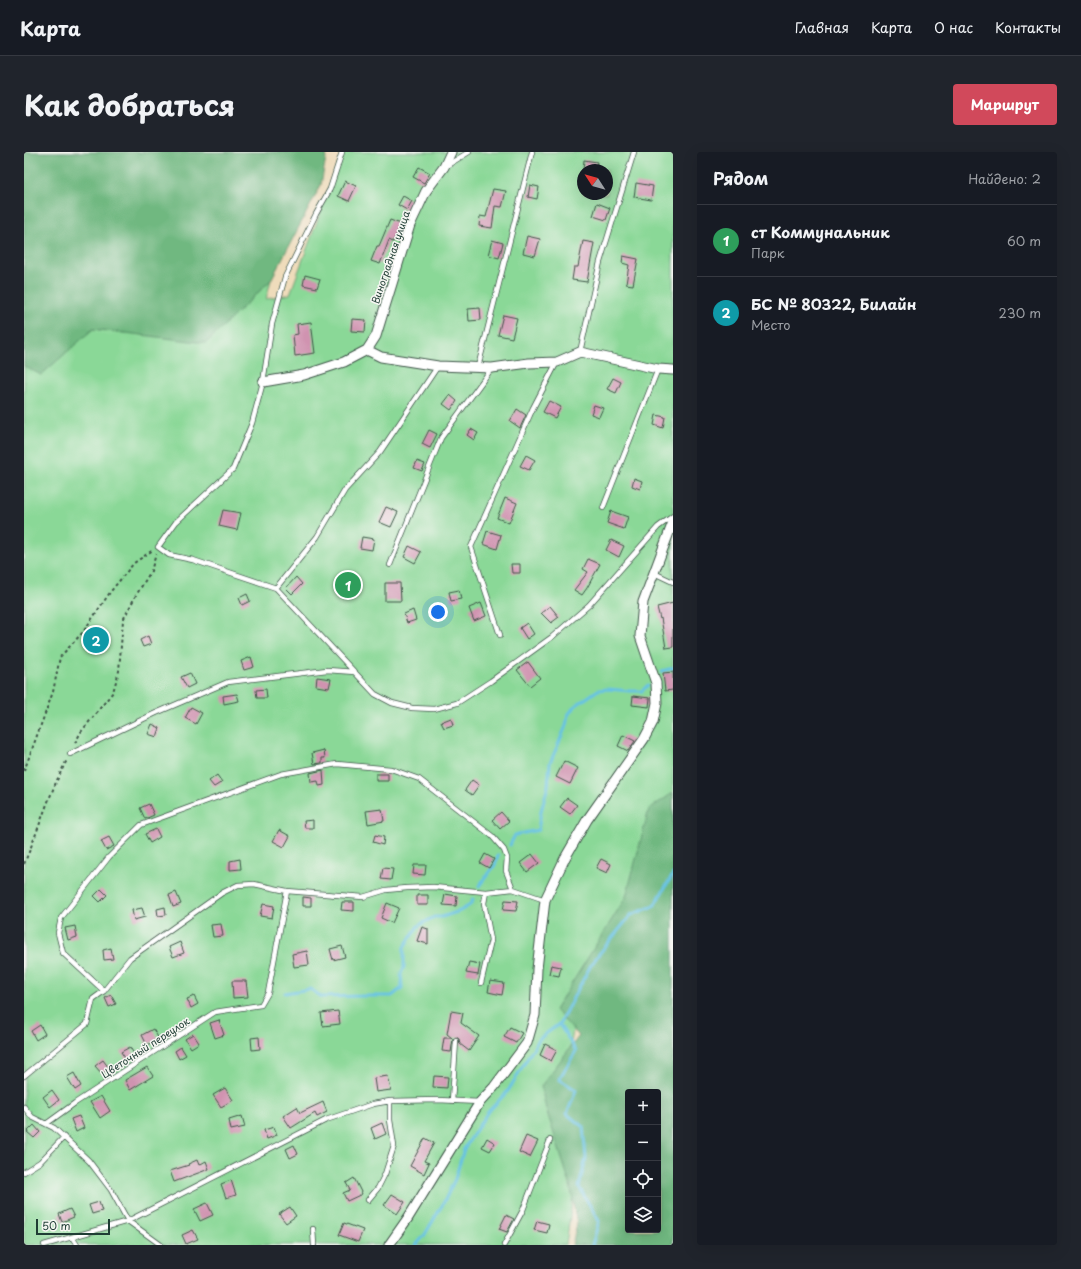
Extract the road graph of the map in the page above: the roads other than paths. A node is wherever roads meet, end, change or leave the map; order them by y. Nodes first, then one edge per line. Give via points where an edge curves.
1 (342, 152) edge
2 (451, 152) edge
3 (469, 152) edge
4 (532, 152) edge
5 (634, 152) edge
6 (444, 167) junction
7 (367, 350) junction
8 (580, 352) junction
9 (556, 362) junction
10 (438, 366) junction
11 (477, 368) junction
12 (492, 368) junction
13 (658, 369) junction
14 (673, 370) edge
15 (263, 382) junction
16 (603, 508) dead end
17 (673, 516) edge
18 (673, 522) edge
19 (390, 565) dead end
20 (654, 573) junction
21 (673, 582) edge
22 (276, 588) junction
23 (500, 635) dead end
24 (355, 672) junction
25 (70, 754) road end
26 (513, 889) junction
27 (288, 891) junction
28 (486, 892) junction
29 (545, 900) junction
30 (481, 983) dead end
31 (104, 991) junction
32 (456, 1042) dead end
33 (24, 1076) edge
34 (390, 1101) junction
35 (452, 1101) junction
36 (480, 1102) junction
37 (24, 1107) edge
38 (46, 1124) junction
39 (64, 1137) junction
40 (550, 1140) dead end
41 (24, 1172) edge
42 (368, 1200) dead end
43 (128, 1221) junction
44 (313, 1229) dead end
45 (72, 1237) junction
46 (44, 1245) edge
47 (77, 1245) edge
48 (161, 1245) edge
49 (314, 1245) edge
50 (389, 1245) edge
51 (504, 1245) edge

1 - 15 lane via 330,189 285,277 272,324
2 - 6 street, Виноградная улица
3 - 6 lane
4 - 11 lane
5 - 8 lane via 600,262
6 - 7 street, Виноградная улица via 426,191 410,225 376,336
7 - 10 street via 381,357
7 - 15 street via 344,362 304,375
8 - 9 street
8 - 13 street
9 - 12 street
9 - 23 lane via 471,547
10 - 11 street
10 - 22 lane via 380,452 345,490 317,536
11 - 12 street
12 - 19 lane via 441,438
13 - 14 street
13 - 16 lane
15 - 22 lane via 252,423 233,469 176,522 158,547 169,555 193,560
17 - 24 lane via 658,527 588,605 558,632 492,681 457,703 434,709 412,708 392,703 375,694
18 - 20 street
20 - 21 lane
20 - 29 street via 643,602 640,636 656,683 657,703 653,722 644,739 587,820
22 - 24 lane
24 - 25 lane via 327,670 228,682
26 - 28 lane
26 - 29 lane
26 - 31 lane via 506,871 507,858 504,850 492,836 419,779 391,769 337,764 281,774 142,825 109,857 60,918 58,933 64,953
27 - 28 lane via 363,897 386,890 407,888 433,887
27 - 31 lane via 254,884 238,885 222,893 130,958
27 - 38 lane, Цветочный переулок via 268,993 261,1005 215,1012
28 - 30 lane via 484,902 491,940
29 - 36 street via 535,1015 527,1043
31 - 33 lane via 93,999 87,1024
32 - 35 lane
34 - 35 lane
34 - 42 lane via 394,1146 385,1174
34 - 43 lane via 326,1120
35 - 36 lane
36 - 50 street
37 - 38 lane via 32,1117
38 - 39 lane
39 - 41 lane via 40,1162
39 - 43 lane via 89,1161 111,1190
40 - 51 lane via 524,1210
43 - 45 lane
43 - 48 lane
44 - 49 lane
45 - 46 lane
45 - 47 lane

